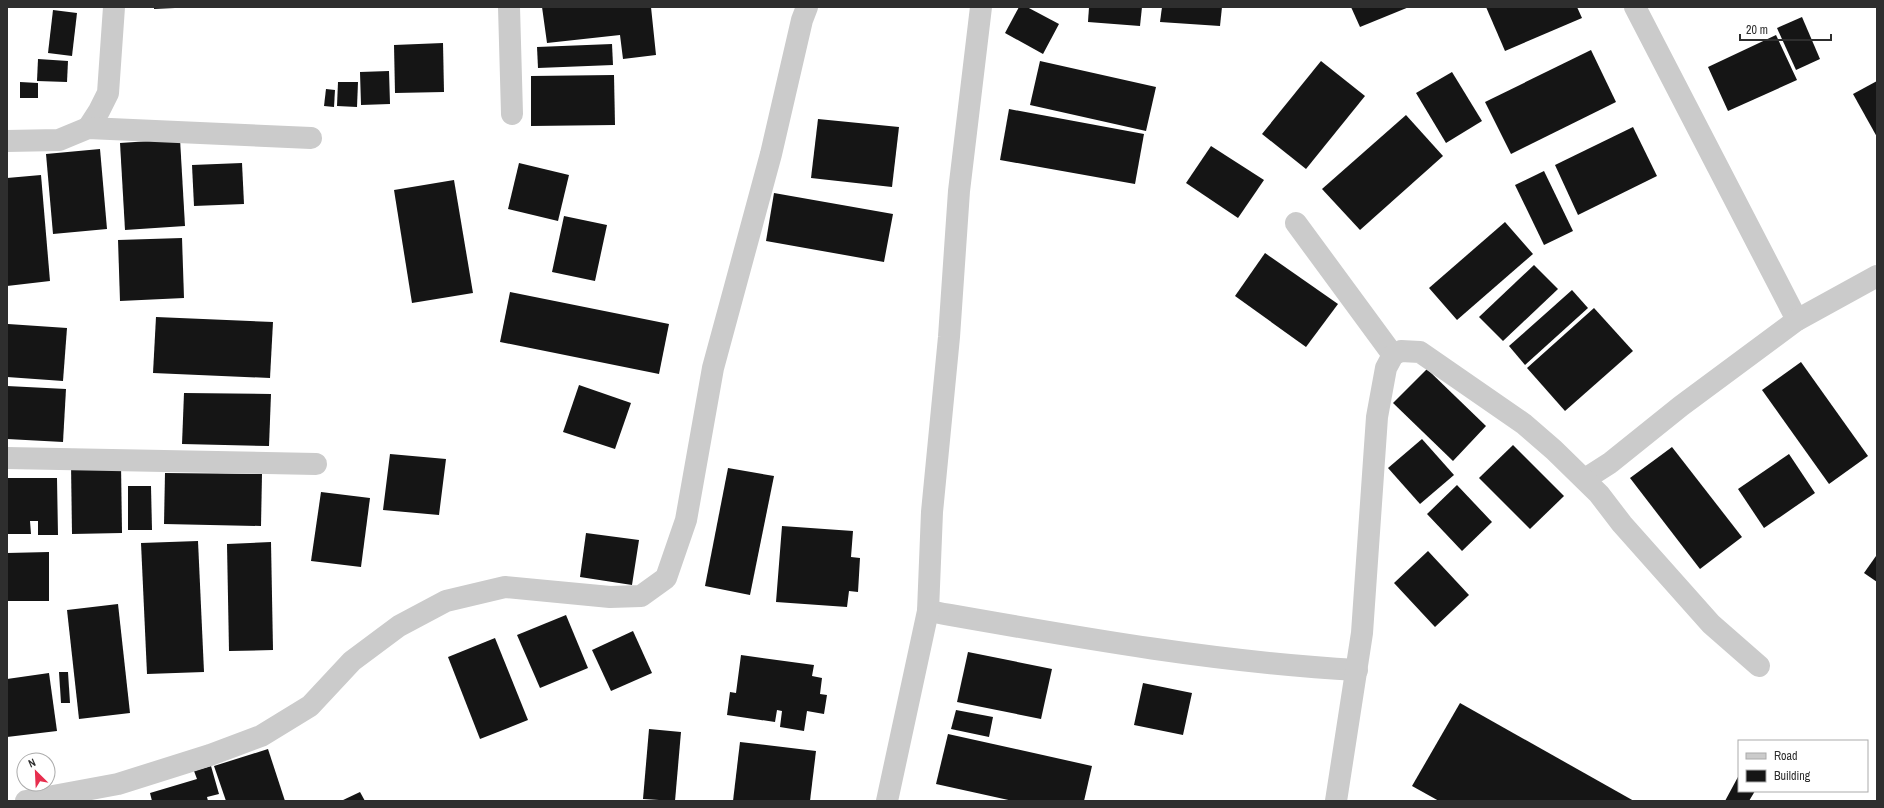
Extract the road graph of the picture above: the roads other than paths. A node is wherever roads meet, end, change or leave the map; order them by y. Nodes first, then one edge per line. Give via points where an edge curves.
1 (114, 7) edge
2 (510, 7) edge
3 (807, 7) edge
4 (981, 7) edge
5 (1636, 7) edge
6 (512, 114) dead end
7 (88, 128) junction
8 (311, 138) dead end
9 (7, 141) edge
10 (1296, 223) dead end
11 (1877, 276) edge
12 (1797, 320) junction
13 (1393, 355) junction
14 (7, 458) edge
15 (316, 464) dead end
16 (1585, 479) junction
17 (928, 611) junction
18 (1759, 666) dead end
19 (1356, 670) junction
20 (26, 801) edge
21 (888, 801) edge
22 (1336, 801) edge

1 - 7 street via 108,94
2 - 6 street
3 - 20 street via 771,154 713,368 686,520 666,578 642,596 610,597 505,587 446,601 399,626 352,660 310,706 261,736 210,756 118,784
4 - 17 street via 959,191 949,337 932,512
5 - 12 street
7 - 8 street
7 - 9 street via 59,140
10 - 13 street
11 - 12 street
12 - 16 street via 1681,406 1610,463
13 - 16 street via 1401,351 1420,352 1524,424
13 - 19 street via 1386,368 1377,417 1362,633
14 - 15 street
16 - 18 street via 1711,624
17 - 19 street via 1107,642 1300,667
17 - 21 street
19 - 22 street

